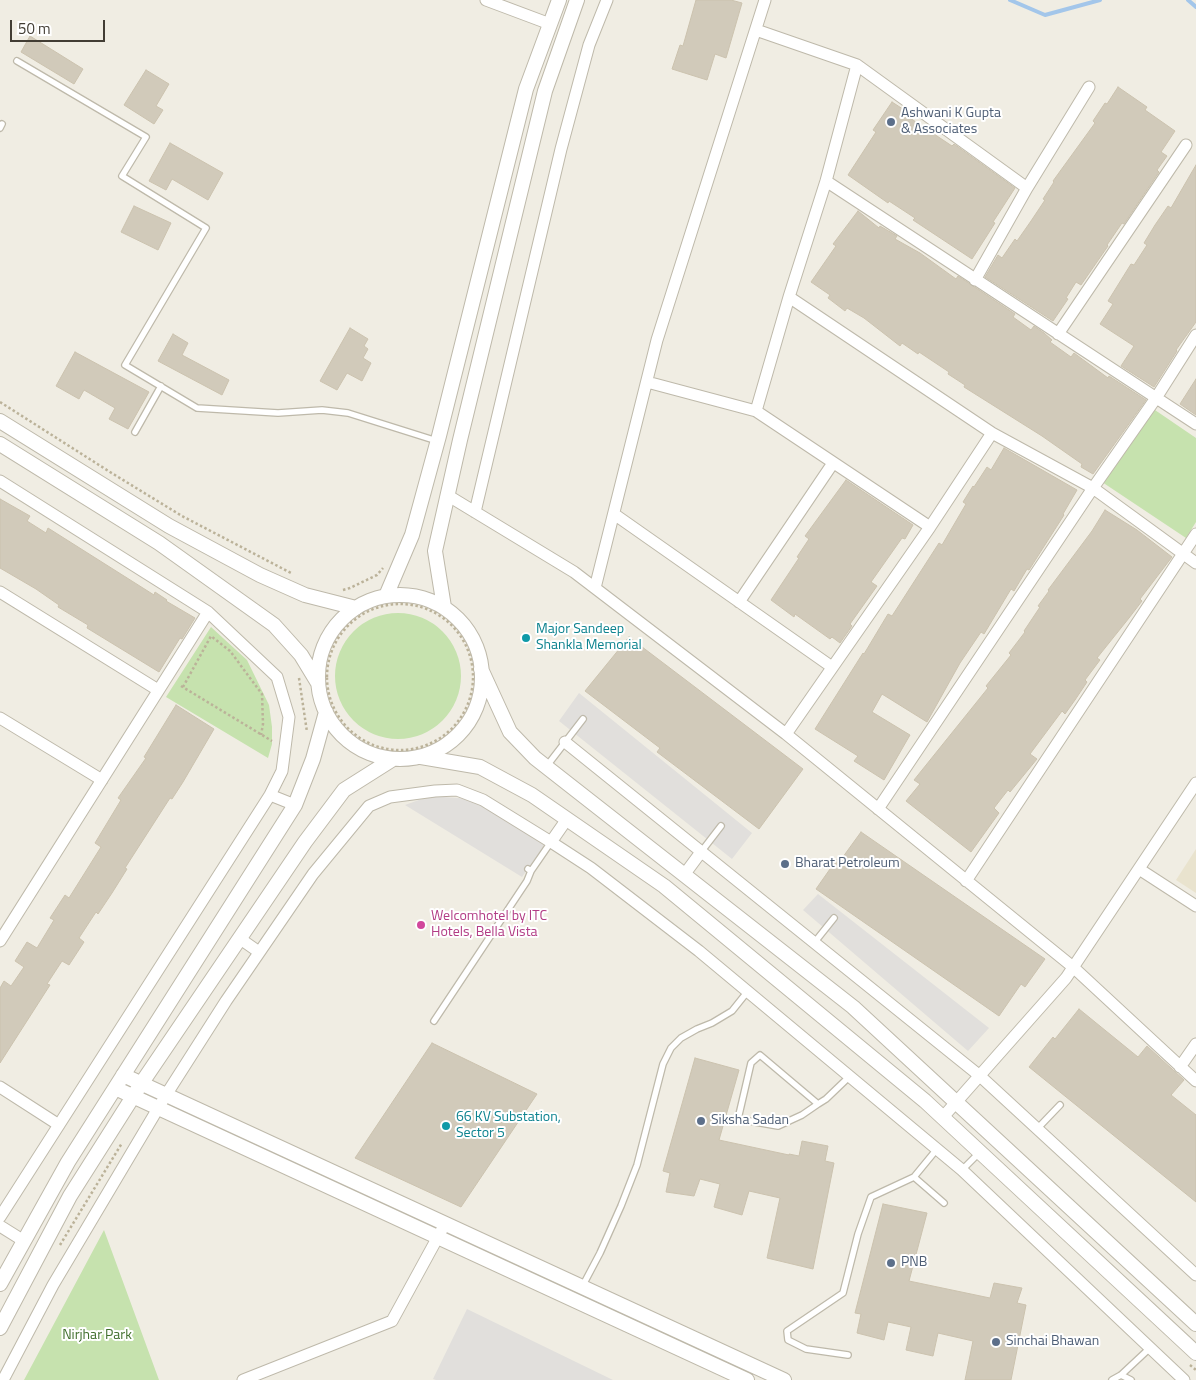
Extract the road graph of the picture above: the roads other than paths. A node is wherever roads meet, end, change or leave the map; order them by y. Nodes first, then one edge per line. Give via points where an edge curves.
1 (486, 0) edge
2 (559, 0) edge
3 (576, 0) edge
4 (607, 0) edge
5 (765, 0) edge
6 (550, 24) junction
7 (756, 30) junction
8 (17, 61) dead end
9 (857, 65) junction
10 (1089, 87) dead end
11 (1186, 144) dead end
12 (826, 181) junction
13 (1028, 188) junction
14 (975, 280) junction
15 (789, 297) junction
16 (1058, 334) junction
17 (1196, 335) edge
18 (646, 382) junction
19 (161, 386) junction
20 (1156, 398) junction
21 (756, 412) junction
22 (0, 421) edge
23 (1196, 424) edge
24 (135, 432) dead end
25 (992, 433) junction
26 (437, 441) junction
27 (0, 444) edge
28 (833, 463) junction
29 (0, 481) edge
30 (1093, 488) junction
31 (447, 495) junction
32 (475, 512) junction
33 (614, 514) junction
34 (930, 527) junction
35 (1196, 534) edge
36 (1183, 554) junction
37 (1196, 563) edge
38 (595, 588) junction
39 (0, 592) edge
40 (386, 596) junction
41 (739, 602) junction
42 (444, 607) junction
43 (356, 608) junction
44 (208, 612) junction
45 (832, 667) junction
46 (481, 669) junction
47 (319, 684) junction
48 (158, 690) junction
49 (326, 712) junction
50 (0, 718) edge
51 (583, 719) dead end
52 (786, 734) junction
53 (565, 742) junction
54 (422, 757) junction
55 (394, 759) junction
56 (546, 767) junction
57 (102, 780) junction
58 (1196, 783) edge
59 (270, 794) junction
60 (295, 805) junction
61 (878, 809) junction
62 (567, 819) junction
63 (721, 826) dead end
64 (551, 842) junction
65 (701, 852) junction
66 (1139, 869) junction
67 (684, 875) junction
68 (966, 881) junction
69 (1196, 906) edge
70 (834, 918) dead end
71 (239, 938) junction
72 (0, 941) edge
73 (814, 943) junction
74 (259, 952) junction
75 (1073, 968) junction
76 (748, 992) junction
77 (434, 1021) dead end
78 (1196, 1044) edge
79 (1180, 1067) junction
80 (123, 1075) junction
81 (850, 1076) junction
82 (980, 1076) junction
83 (1196, 1081) edge
84 (141, 1084) junction
85 (0, 1087) edge
86 (115, 1088) junction
87 (166, 1095) junction
88 (133, 1096) junction
89 (956, 1102) junction
90 (818, 1104) junction
91 (1060, 1105) dead end
92 (158, 1108) junction
93 (943, 1117) junction
94 (59, 1125) junction
95 (1037, 1129) junction
96 (937, 1148) junction
97 (980, 1152) junction
98 (962, 1170) junction
99 (914, 1176) junction
100 (944, 1203) dead end
101 (0, 1217) edge
102 (445, 1224) junction
103 (0, 1226) edge
104 (438, 1237) junction
105 (24, 1241) junction
106 (1196, 1275) edge
107 (0, 1284) edge
108 (582, 1287) junction
109 (1196, 1324) edge
110 (0, 1328) edge
111 (1151, 1347) junction
112 (1196, 1352) edge
113 (848, 1355) dead end
114 (759, 1375) edge
115 (1121, 1375) junction
116 (778, 1379) edge
117 (3, 1380) edge
118 (243, 1380) edge
119 (746, 1380) edge
120 (1112, 1380) edge
121 (1131, 1380) edge
122 (1184, 1380) edge

1 - 6 street
2 - 6 street
3 - 31 street via 546,91
4 - 32 street via 589,46 561,149
5 - 7 street
6 - 26 street via 526,89
7 - 9 street
7 - 18 street
8 - 19 lane via 146,137 122,176 206,228 125,364
9 - 12 street
9 - 13 street
10 - 13 street
11 - 16 street
12 - 14 street
12 - 15 street
13 - 14 street
14 - 16 street
15 - 21 street
15 - 25 street
16 - 20 street
17 - 20 street
18 - 21 street
18 - 33 street
19 - 24 lane
19 - 26 lane via 197,408 348,413
20 - 23 street
20 - 30 street
21 - 28 street
22 - 43 street via 169,526 260,575 305,595
25 - 30 street
25 - 34 street
26 - 40 street via 412,535
27 - 47 street via 159,542 274,625 302,655
28 - 34 street
28 - 41 street
29 - 44 street
30 - 36 street
30 - 61 street
31 - 32 street
31 - 42 street via 435,551
32 - 38 street
33 - 38 street
33 - 41 street
34 - 45 street
35 - 36 street
36 - 37 street
36 - 68 street
38 - 52 street
39 - 48 street
40 - 42 street via 414,596
40 - 43 street
41 - 45 street
42 - 46 street via 460,621 475,642
43 - 47 street via 327,640 319,667
44 - 48 street
44 - 59 street via 277,677 289,716 282,771
45 - 52 street
46 - 54 street via 482,689 472,718 452,741
46 - 56 street via 510,732
47 - 49 street
48 - 57 street
49 - 55 street via 342,735 359,748 376,756
49 - 60 street
50 - 57 street
51 - 53 lane
52 - 61 street
53 - 56 lane
53 - 65 street
54 - 55 street
54 - 62 street via 480,767 532,795
55 - 71 street via 344,790
56 - 67 street
57 - 72 street
58 - 66 street
59 - 60 street
59 - 94 street
60 - 80 street
61 - 68 street
62 - 64 street
62 - 93 street via 664,886
63 - 65 lane
64 - 74 street via 483,800 457,790 390,797 369,806 341,839
64 - 76 street via 614,886
64 - 77 lane
65 - 67 street
65 - 73 street
66 - 69 street
66 - 75 street
67 - 89 street via 853,1007
68 - 75 street
70 - 73 lane
71 - 74 street
71 - 84 street
73 - 82 street
74 - 87 street
75 - 79 street
75 - 82 street
76 - 81 street
76 - 108 lane via 732,1011 697,1028 671,1048 622,1206
78 - 79 street
79 - 83 street
80 - 84 street
80 - 86 street
81 - 90 lane
81 - 96 street
82 - 89 street
82 - 95 street
84 - 87 street
84 - 88 street
85 - 94 street
86 - 88 street
86 - 105 street via 68,1162
87 - 92 street
87 - 102 street
88 - 92 street
88 - 110 street via 70,1196
89 - 93 street
89 - 109 street
90 - 90 lane via 778,1126 738,1118 751,1063 760,1055
91 - 95 lane
92 - 104 street
92 - 117 street via 53,1285
93 - 97 street
94 - 101 street
95 - 106 street
96 - 98 street
96 - 99 lane
97 - 98 lane
97 - 112 street
98 - 111 street
99 - 100 lane
99 - 113 lane via 870,1196 842,1293 787,1331 788,1340 806,1349
102 - 104 street
102 - 108 street
103 - 105 street
104 - 118 street via 392,1322
104 - 119 street
105 - 107 street
108 - 114 street
111 - 115 lane
111 - 122 street
114 - 116 street
115 - 120 lane
115 - 121 lane

